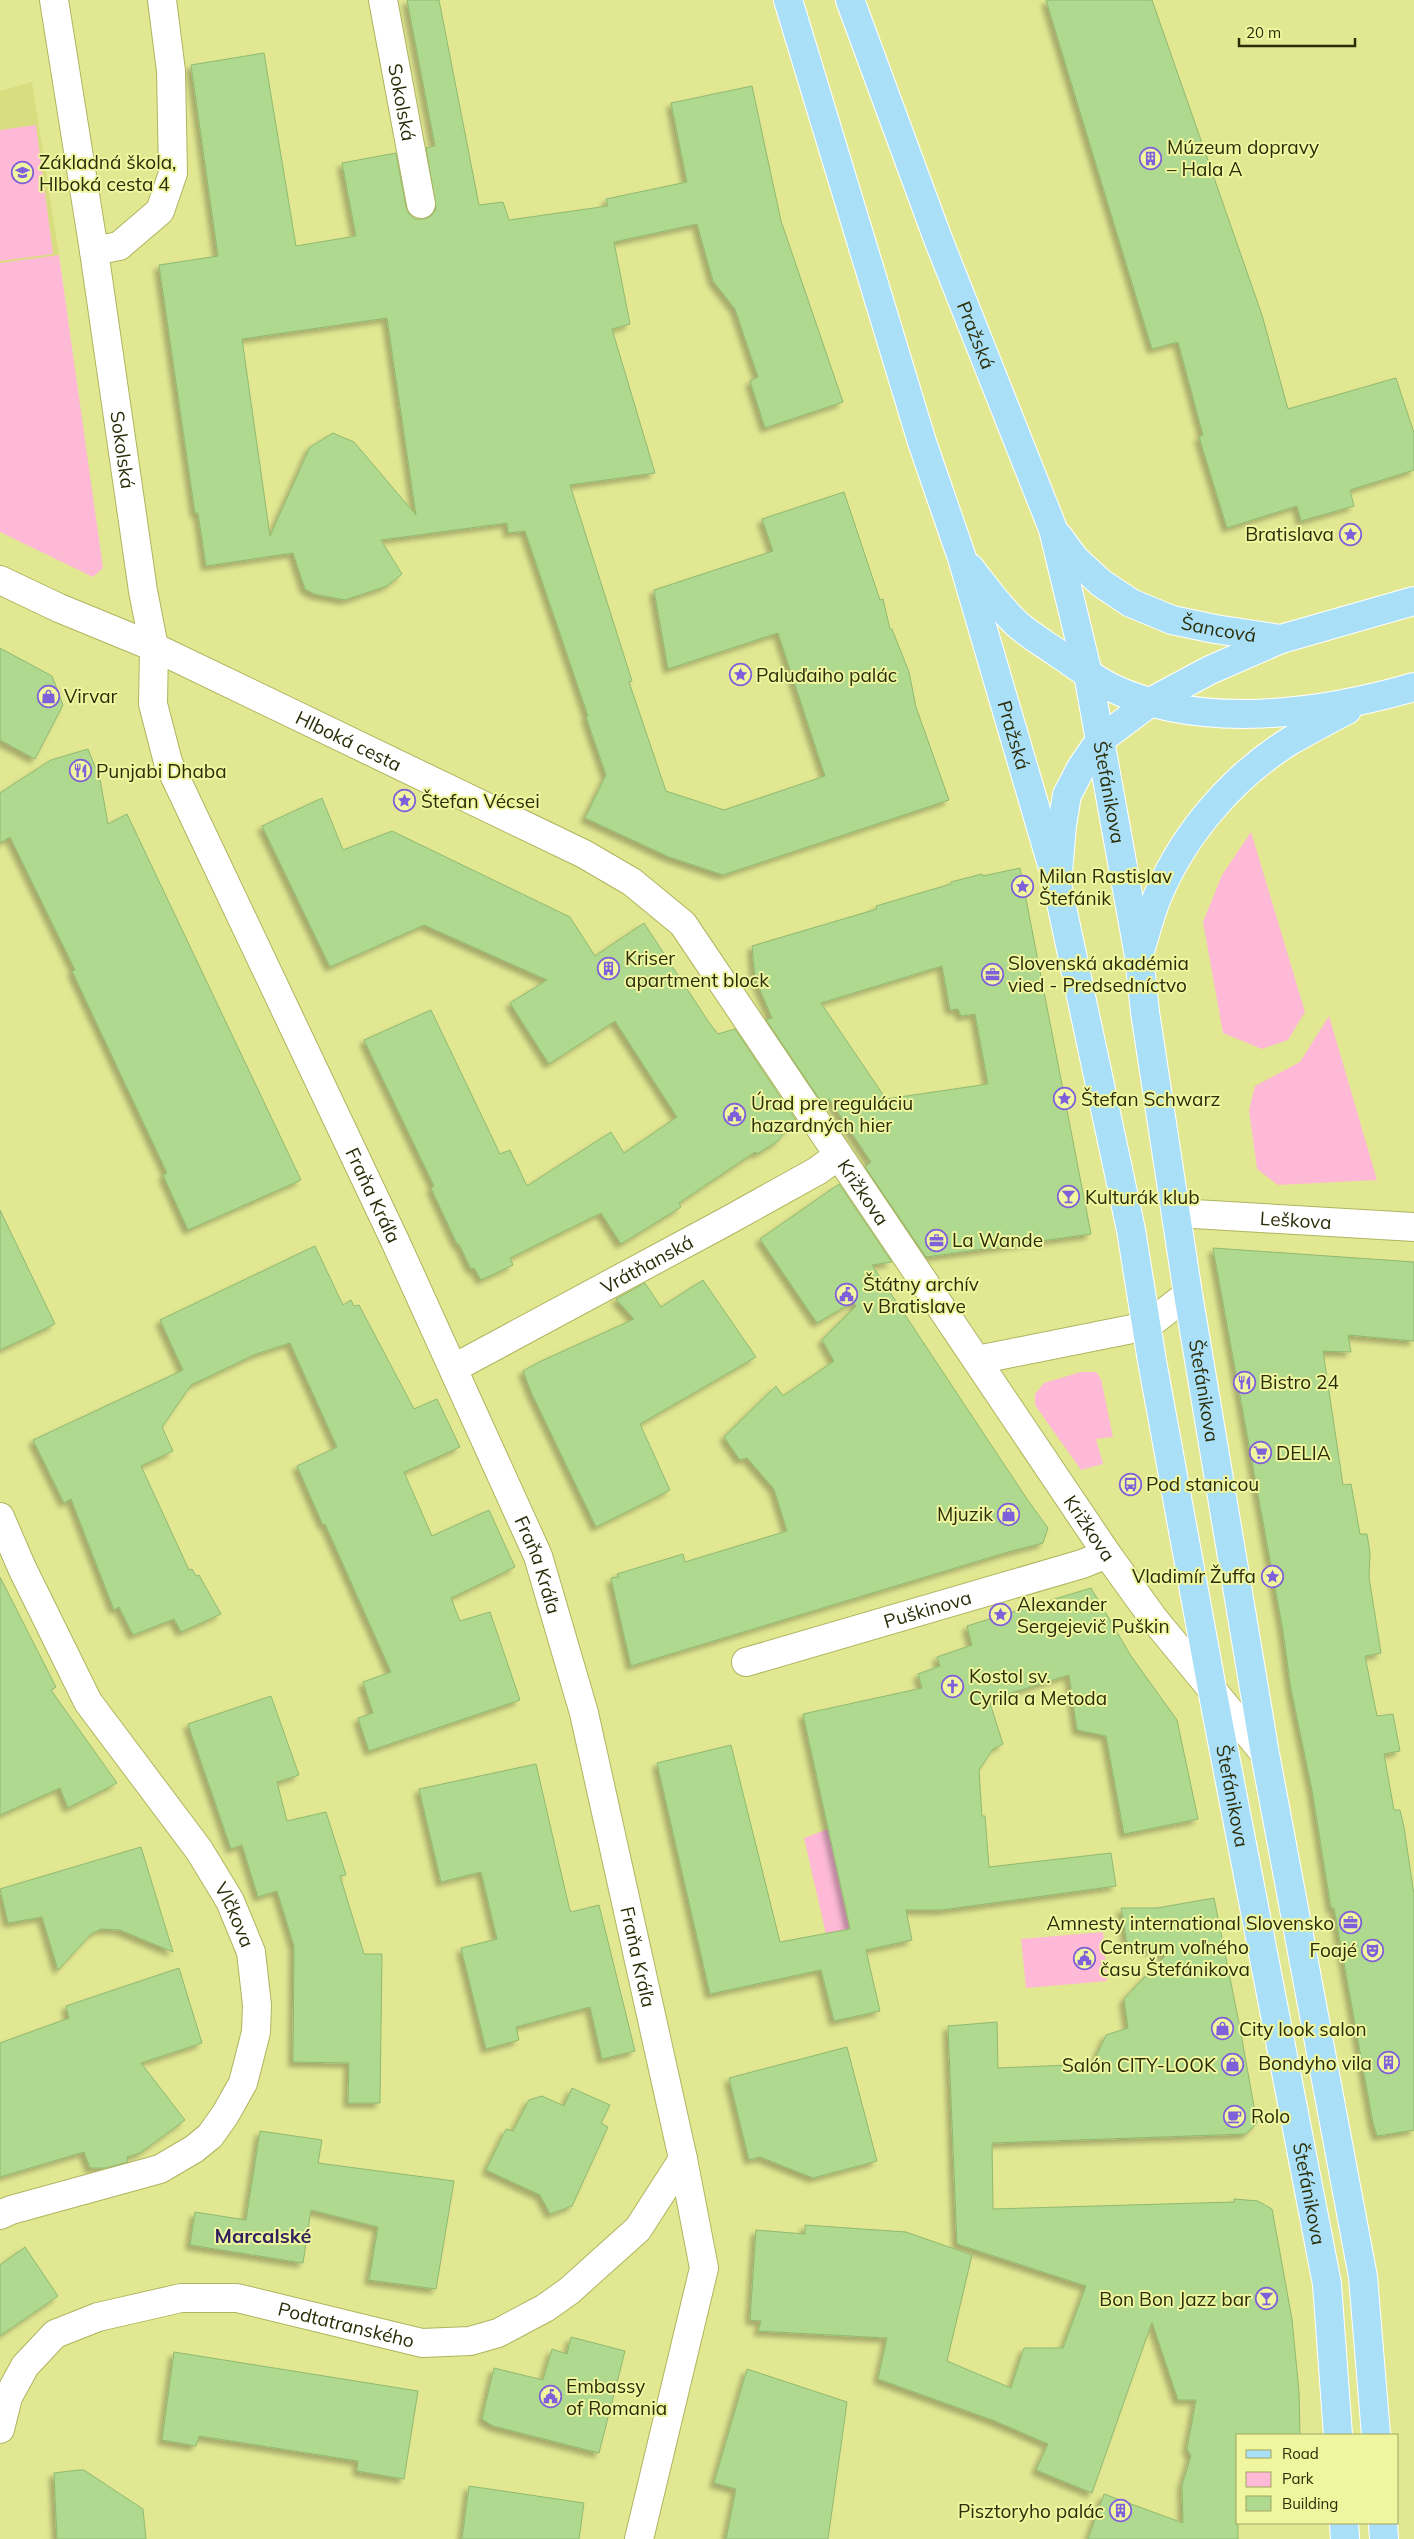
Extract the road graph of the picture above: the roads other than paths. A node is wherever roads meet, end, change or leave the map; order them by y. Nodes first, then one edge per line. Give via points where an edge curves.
1 (54, 0) edge
2 (162, 0) edge
3 (383, 0) edge
4 (788, 0) edge
5 (850, 0) edge
6 (421, 204) dead end
7 (94, 251) junction
8 (1053, 529) junction
9 (962, 558) junction
10 (0, 580) edge
11 (1414, 601) edge
12 (1281, 638) junction
13 (154, 647) junction
14 (1088, 674) junction
15 (1414, 687) edge
16 (1152, 701) junction
17 (1362, 702) junction
18 (1100, 740) junction
19 (1057, 884) junction
20 (683, 924) joint
21 (1139, 956) junction
22 (838, 1156) junction
23 (1177, 1213) junction
24 (1414, 1227) edge
25 (1188, 1294) junction
26 (1147, 1326) junction
27 (977, 1360) junction
28 (454, 1368) junction
29 (0, 1517) edge
30 (1107, 1554) junction
31 (746, 1662) dead end
32 (1212, 1689) junction
33 (1265, 1754) junction
34 (684, 2159) junction
35 (0, 2215) edge
36 (0, 2429) edge
37 (1338, 2434) edge
38 (1376, 2434) edge
39 (1344, 2524) edge
40 (1383, 2524) edge
41 (639, 2539) edge
42 (1345, 2539) edge
43 (1384, 2539) edge

1 - 7 street, Sokolská
2 - 7 street via 171,71 173,172 160,211 119,246
3 - 6 street, Sokolská
4 - 9 main road, Pražská via 922,442
5 - 8 main road, Pražská via 938,239
7 - 13 street, Sokolská
8 - 12 main road, Šancová via 1075,559 1101,584 1131,603 1172,620 1215,630
8 - 14 main road, Pražská
9 - 14 main road, Pražská via 1016,622
9 - 19 main road, Pražská
10 - 13 street, Hlboká cesta
11 - 12 main road, Šancová
12 - 16 main road
13 - 20 street, Hlboká cesta via 584,854 632,882
13 - 28 street, Fraňa Kráľa via 153,704 168,762
14 - 16 main road via 1111,687
14 - 18 main road, Pražská
15 - 17 main road
16 - 17 main road via 1232,714 1270,714
16 - 18 main road
17 - 21 main road via 1289,742 1240,780 1209,812 1179,853 1158,893
18 - 19 main road, Štefánikova via 1067,795
18 - 21 main road, Štefánikova
19 - 26 main road, Štefánikova via 1131,1230
20 - 22 street, Križkova
21 - 23 main road, Štefánikova
22 - 27 street, Križkova
22 - 28 street, Vrátňanská via 818,1171 736,1217
23 - 24 street, Leškova
23 - 25 main road, Štefánikova
25 - 26 street
25 - 33 main road, Štefánikova
26 - 27 street
26 - 32 main road, Štefánikova
27 - 30 street, Križkova
28 - 34 street, Fraňa Kráľa via 538,1556 584,1712
29 - 35 street, Vlčkova via 88,1702 199,1850 230,1901 251,1952 257,2005 256,2032 243,2083 210,2136 160,2169
30 - 31 street, Puškinova via 872,1627
30 - 32 street, Križkova via 1154,1619
32 - 33 street, Štefánikova
32 - 37 main road, Štefánikova via 1328,2284
33 - 38 main road, Štefánikova via 1363,2277
34 - 36 street, Podtatranského via 638,2229 568,2291 498,2334 470,2341 422,2343 237,2298 181,2298 98,2317 56,2334 25,2366 8,2397
34 - 41 street, Fraňa Kráľa via 704,2268
39 - 42 main road
40 - 43 main road

